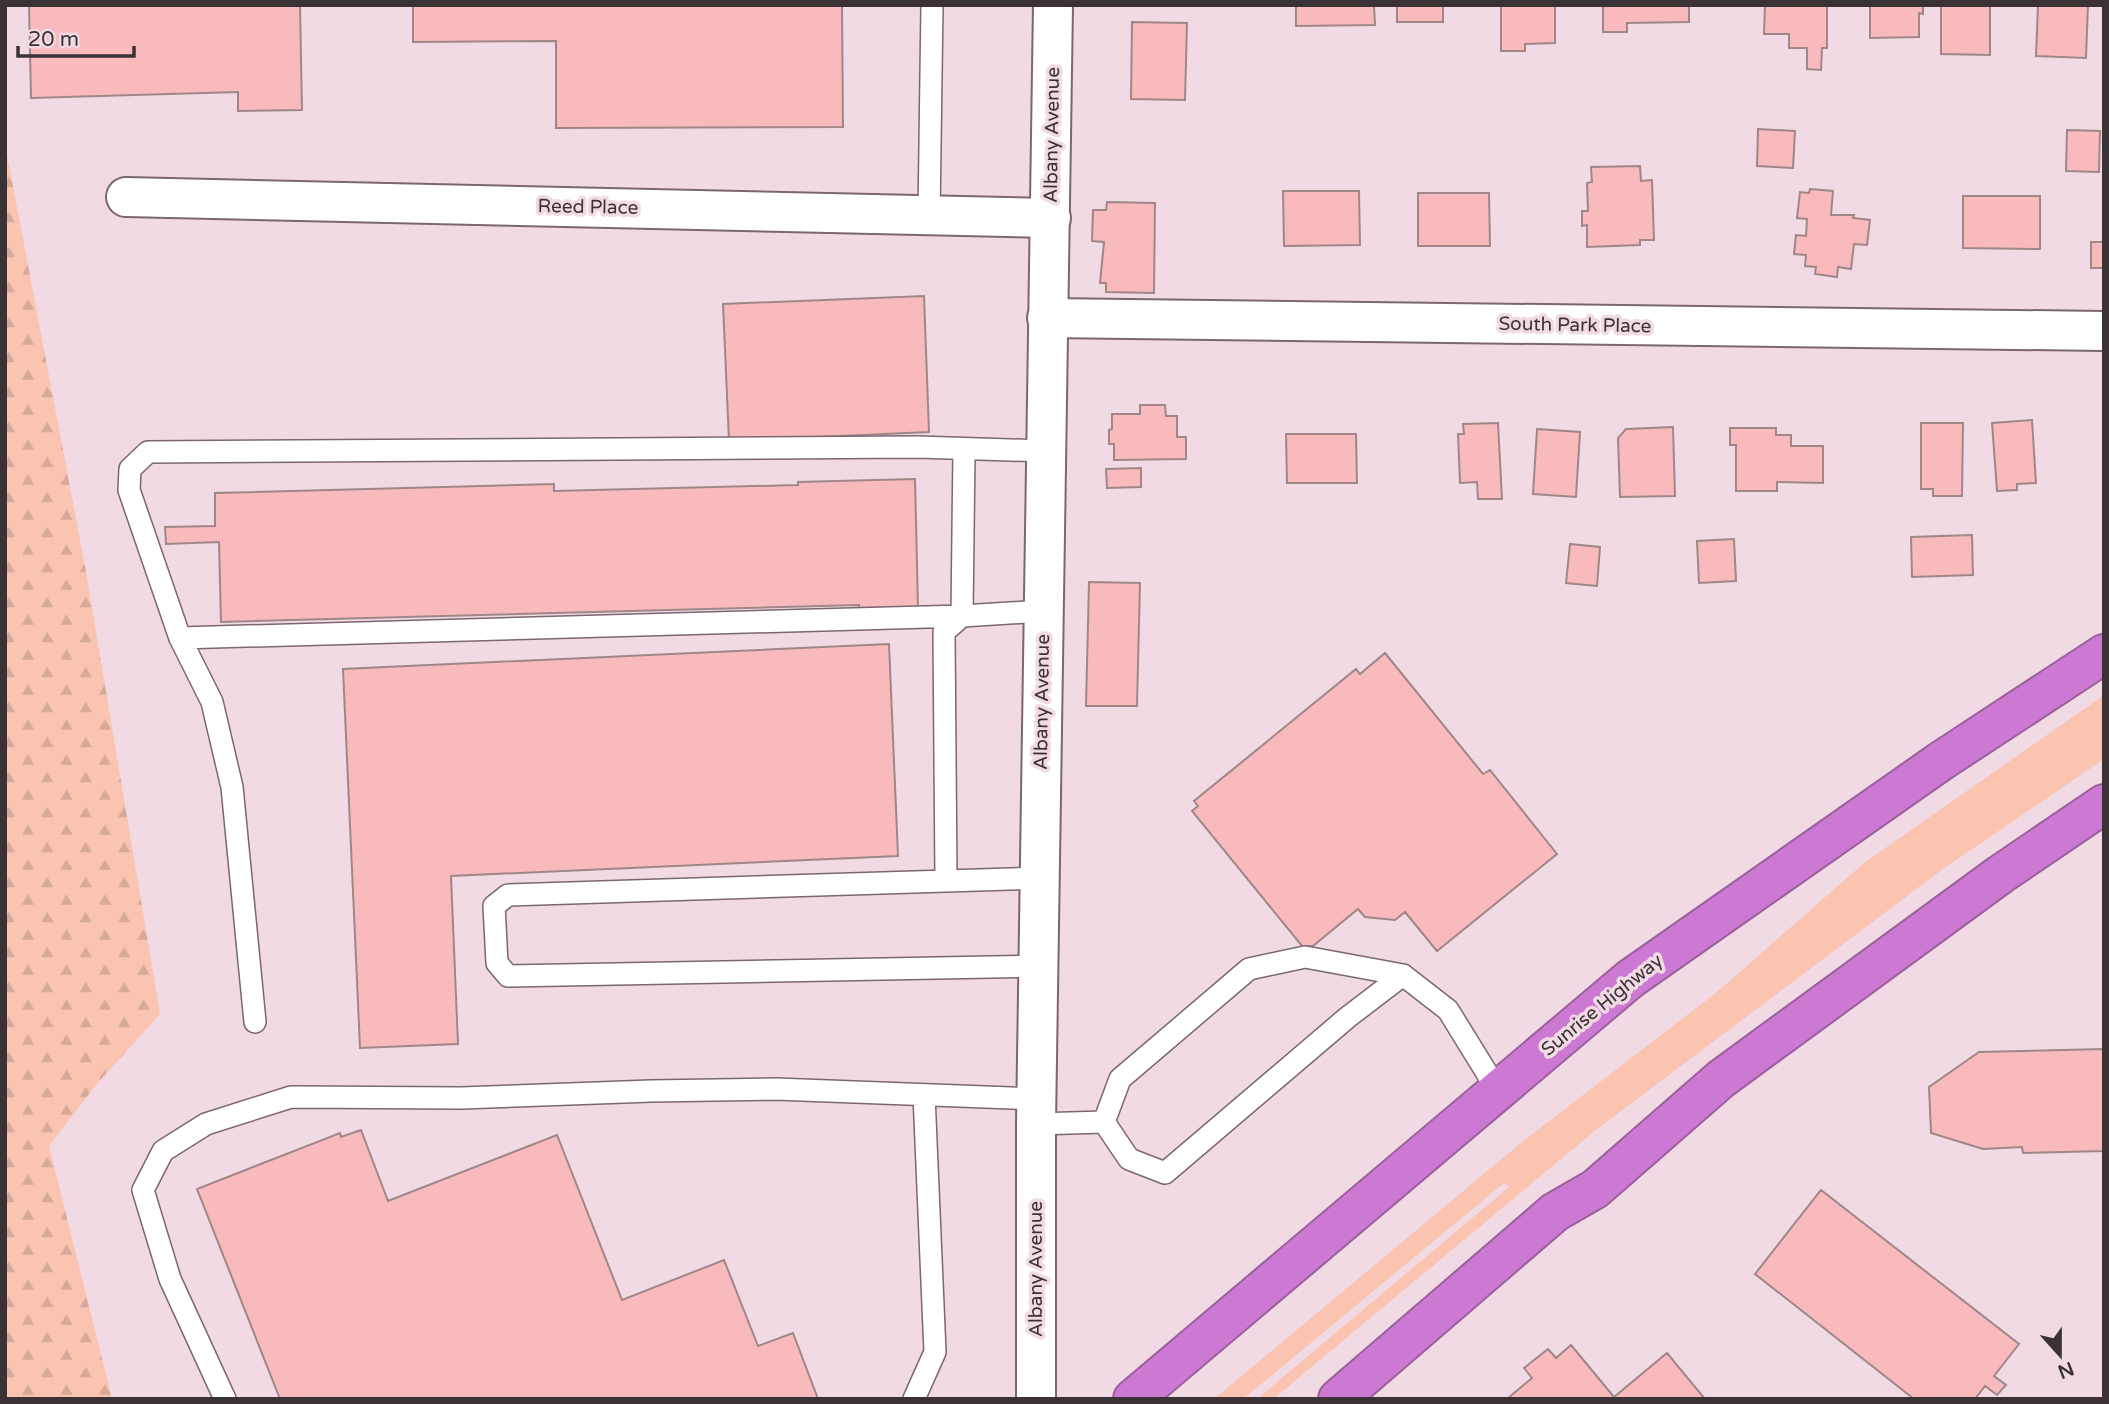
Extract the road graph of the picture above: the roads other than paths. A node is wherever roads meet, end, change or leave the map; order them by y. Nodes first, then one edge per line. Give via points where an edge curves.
1 (932, 5) edge
2 (1053, 5) edge
3 (126, 197) dead end
4 (929, 215) junction
5 (1051, 218) junction
6 (1047, 318) junction
7 (2104, 331) edge
8 (964, 450) junction
9 (1045, 451) junction
10 (1043, 611) junction
11 (962, 616) junction
12 (180, 638) junction
13 (2104, 654) edge
14 (2104, 804) edge
15 (1039, 878) junction
16 (946, 881) junction
17 (1038, 966) junction
18 (1403, 975) junction
19 (256, 1022) dead end
20 (1498, 1091) junction
21 (925, 1095) junction
22 (1036, 1111) junction
23 (1104, 1122) junction
24 (225, 1399) edge
25 (914, 1399) edge
26 (1036, 1399) edge
27 (1133, 1399) edge
28 (1338, 1399) edge

1 - 4 lane
2 - 5 street, Albany Avenue
3 - 4 street, Reed Place
4 - 5 street, Reed Place
5 - 6 street, Albany Avenue
6 - 7 street, South Park Place
6 - 9 street, Albany Avenue
8 - 9 lane
8 - 11 lane
8 - 12 lane via 148,452 130,470 129,490
9 - 10 street, Albany Avenue
10 - 11 lane
10 - 15 street, Albany Avenue
11 - 12 lane
11 - 16 lane via 944,632
12 - 19 lane via 212,702 232,787
13 - 20 highway, Sunrise Highway via 1941,761 1630,979
14 - 28 highway via 1721,1079 1595,1189 1555,1212
15 - 16 lane
15 - 17 street, Albany Avenue
16 - 17 lane via 508,895 494,906 497,963 508,976
17 - 22 street, Albany Avenue
18 - 20 lane via 1448,1010
18 - 23 lane via 1305,957 1249,969 1119,1079
18 - 23 lane via 1165,1172 1129,1159
20 - 27 highway, Sunrise Highway
21 - 22 lane
21 - 24 lane via 776,1088 461,1098 291,1097 206,1124 163,1151 143,1190 170,1279
21 - 25 lane via 935,1352
22 - 23 lane
22 - 26 street, Albany Avenue

